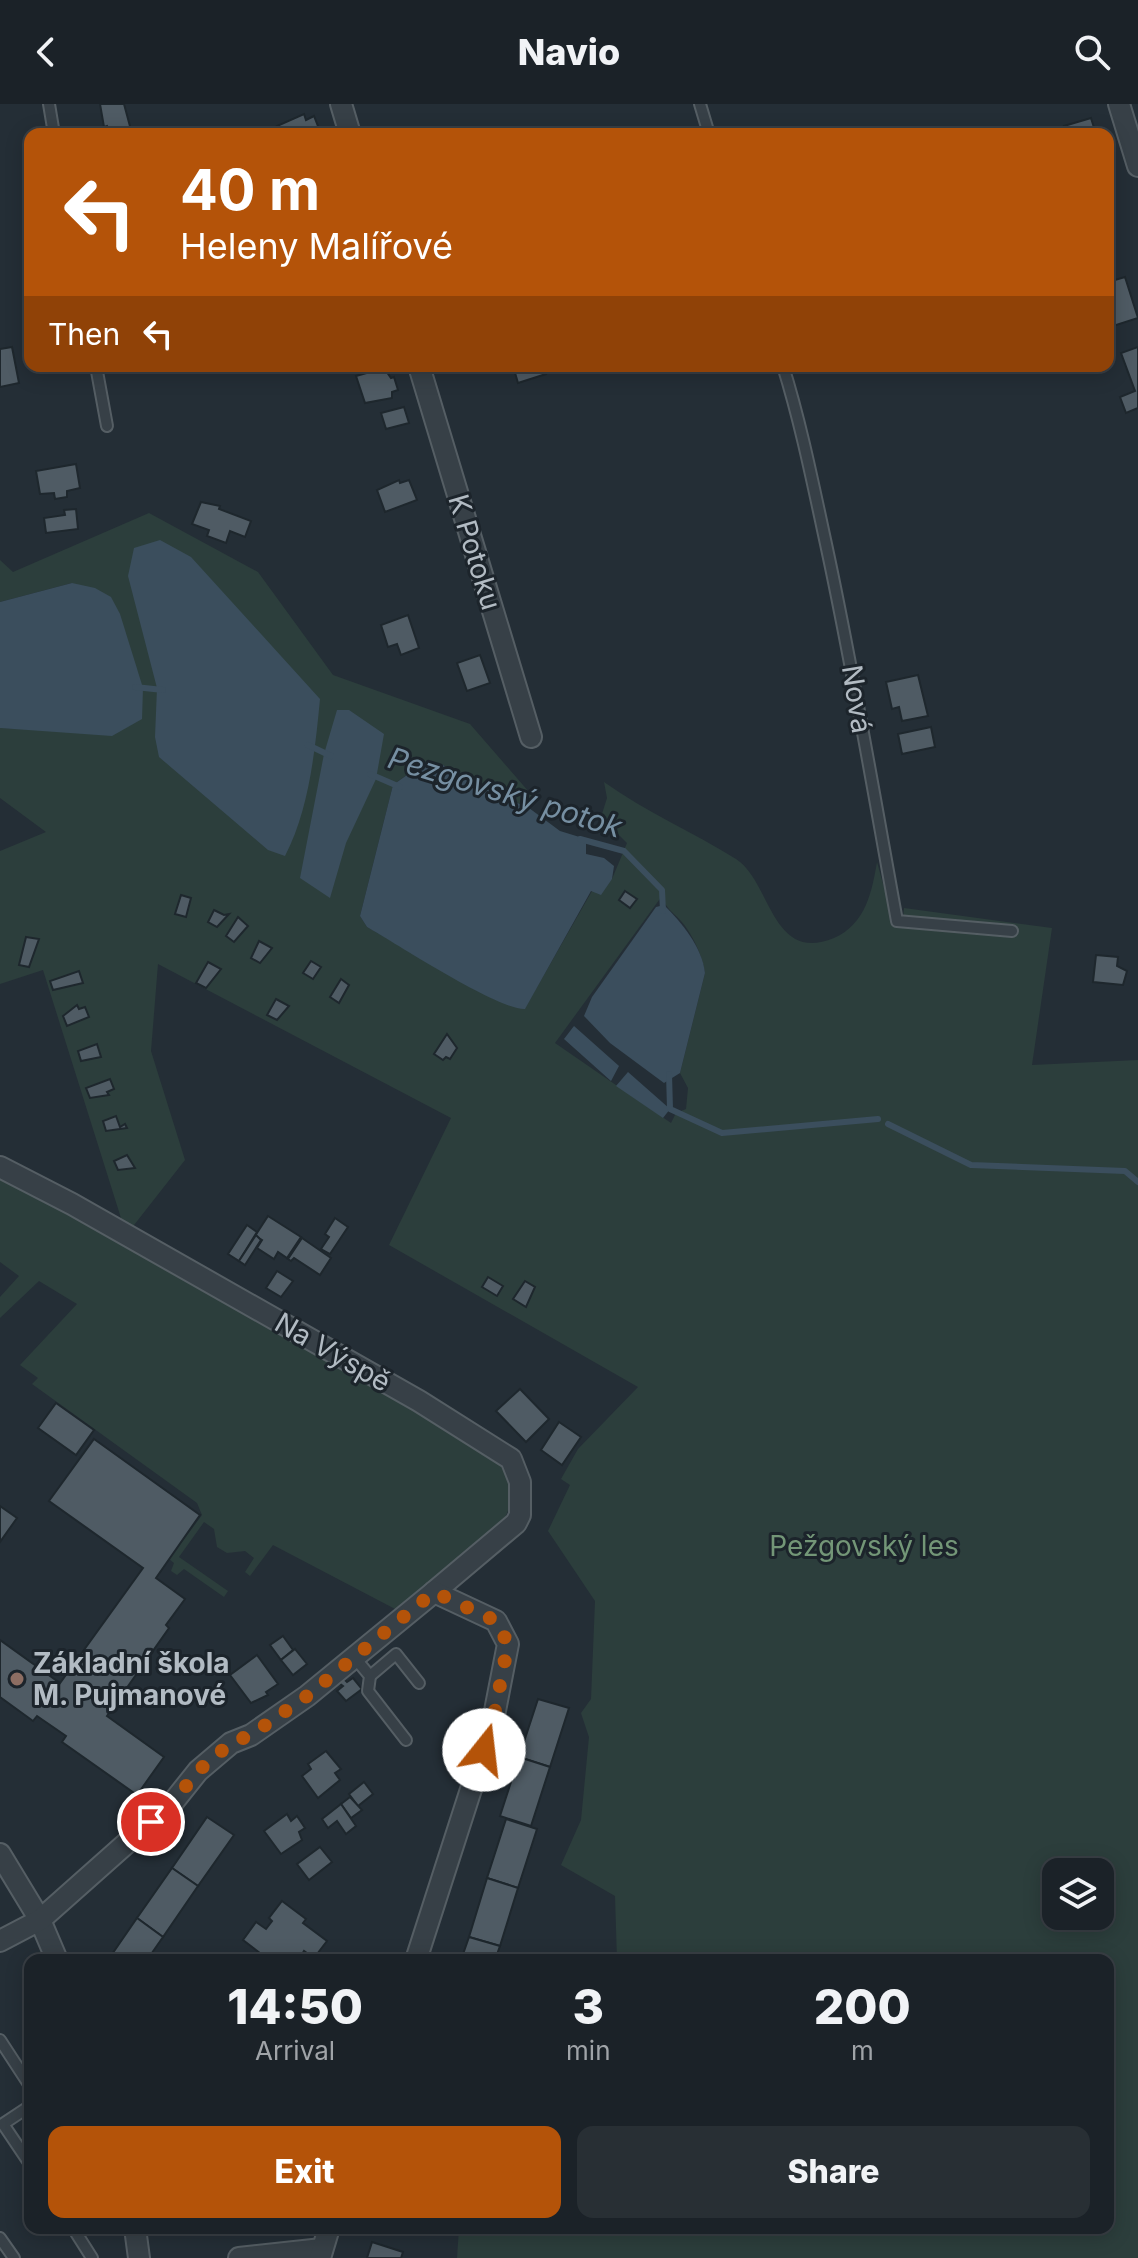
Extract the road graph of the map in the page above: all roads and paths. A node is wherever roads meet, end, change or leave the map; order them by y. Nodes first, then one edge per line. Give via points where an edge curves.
1 (49, 104) edge
2 (341, 104) edge
3 (700, 104) edge
4 (1119, 104) edge
5 (53, 128) edge
6 (348, 128) edge
7 (707, 128) edge
8 (1138, 166) edge
9 (97, 372) edge
10 (421, 372) edge
11 (785, 372) edge
12 (107, 426) dead end
13 (531, 737) dead end
14 (1012, 931) dead end
15 (0, 1167) edge
16 (434, 1592) junction
17 (355, 1658) junction
18 (370, 1676) junction
19 (419, 1683) dead end
20 (406, 1740) dead end
21 (0, 1854) edge
22 (40, 1920) junction
23 (0, 1941) edge
24 (54, 1954) edge
25 (418, 1954) edge
26 (0, 2040) edge
27 (24, 2077) edge
28 (24, 2110) edge
29 (24, 2155) edge
30 (77, 2234) edge
31 (136, 2234) edge
32 (327, 2234) edge
33 (0, 2238) edge
34 (321, 2254) edge
35 (14, 2258) edge
36 (92, 2258) edge
37 (139, 2258) edge
38 (239, 2258) edge

1 - 5 lane
2 - 6 street
3 - 7 lane
4 - 8 street
9 - 12 lane
10 - 13 street, K Potoku
11 - 14 lane, Nová via 855,680 897,921
15 - 16 street, Na Výspě via 419,1401 511,1459 520,1482 516,1523
16 - 17 street, Na Výspě
16 - 25 street via 496,1621 508,1644 493,1721
17 - 18 lane
17 - 22 street, Na Výspě via 251,1735 231,1743
18 - 19 lane via 396,1654
18 - 20 lane via 368,1691
21 - 22 street
22 - 23 street, Na Výspě
22 - 24 street
26 - 27 lane
28 - 29 lane via 3,2124
30 - 36 lane
31 - 37 street
32 - 34 street
33 - 35 lane
34 - 38 street

